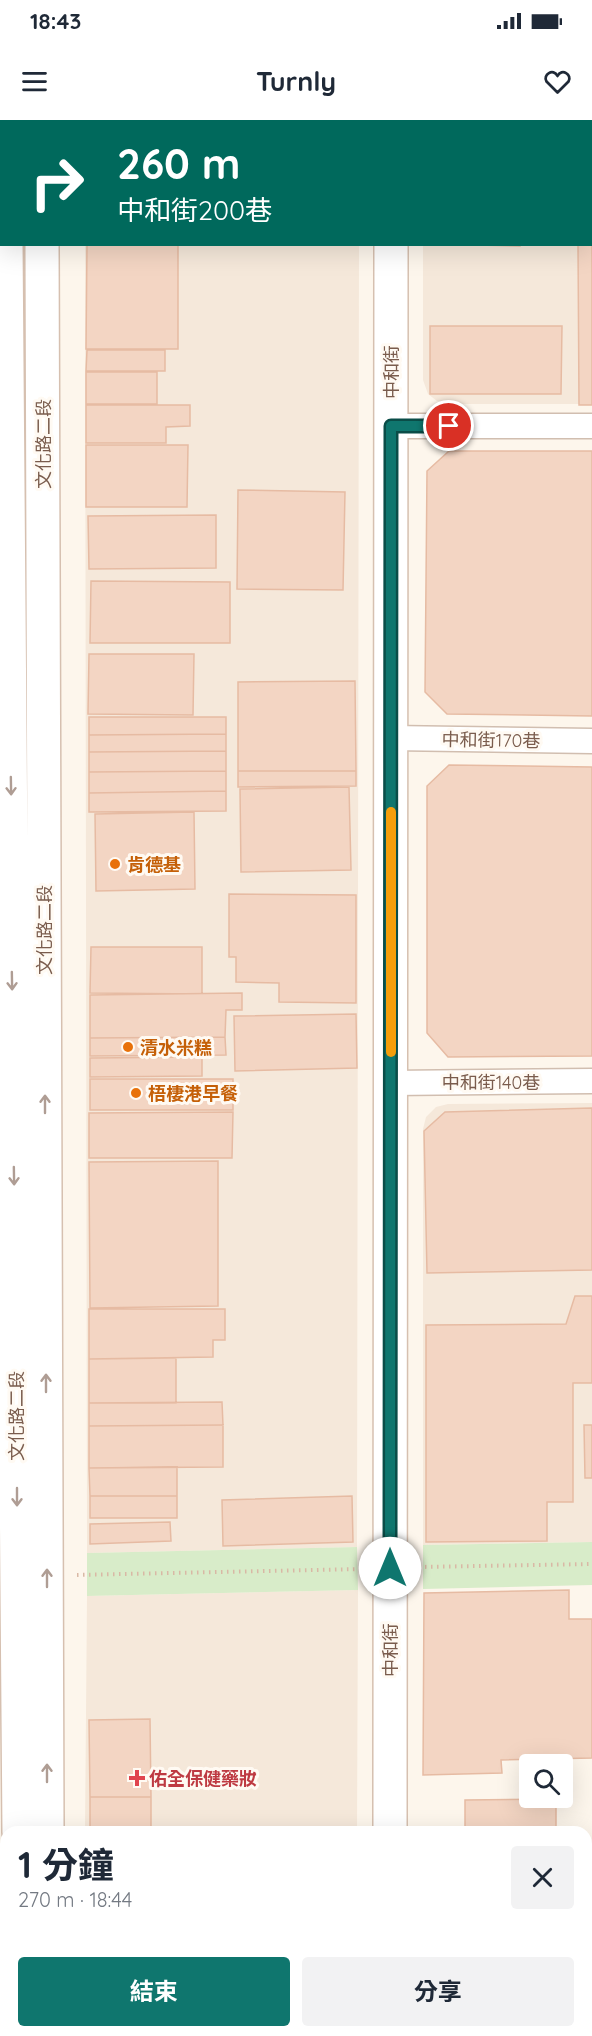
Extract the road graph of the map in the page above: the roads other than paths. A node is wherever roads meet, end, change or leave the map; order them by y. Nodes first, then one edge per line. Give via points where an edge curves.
1 (6, 246) edge
2 (42, 246) edge
3 (391, 246) edge
4 (391, 426) junction
5 (592, 426) edge
6 (391, 738) junction
7 (592, 741) edge
8 (592, 1081) edge
9 (391, 1083) junction
10 (19, 1826) edge
11 (47, 1826) edge
12 (390, 1826) edge

1 -> 10 street, 文化路二段
11 -> 2 street, 文化路二段
3 - 4 street, 中和街
4 - 5 street
4 - 6 street, 中和街
6 - 7 street, 中和街170巷
6 - 9 street, 中和街
8 - 9 street, 中和街140巷
9 - 12 street, 中和街

